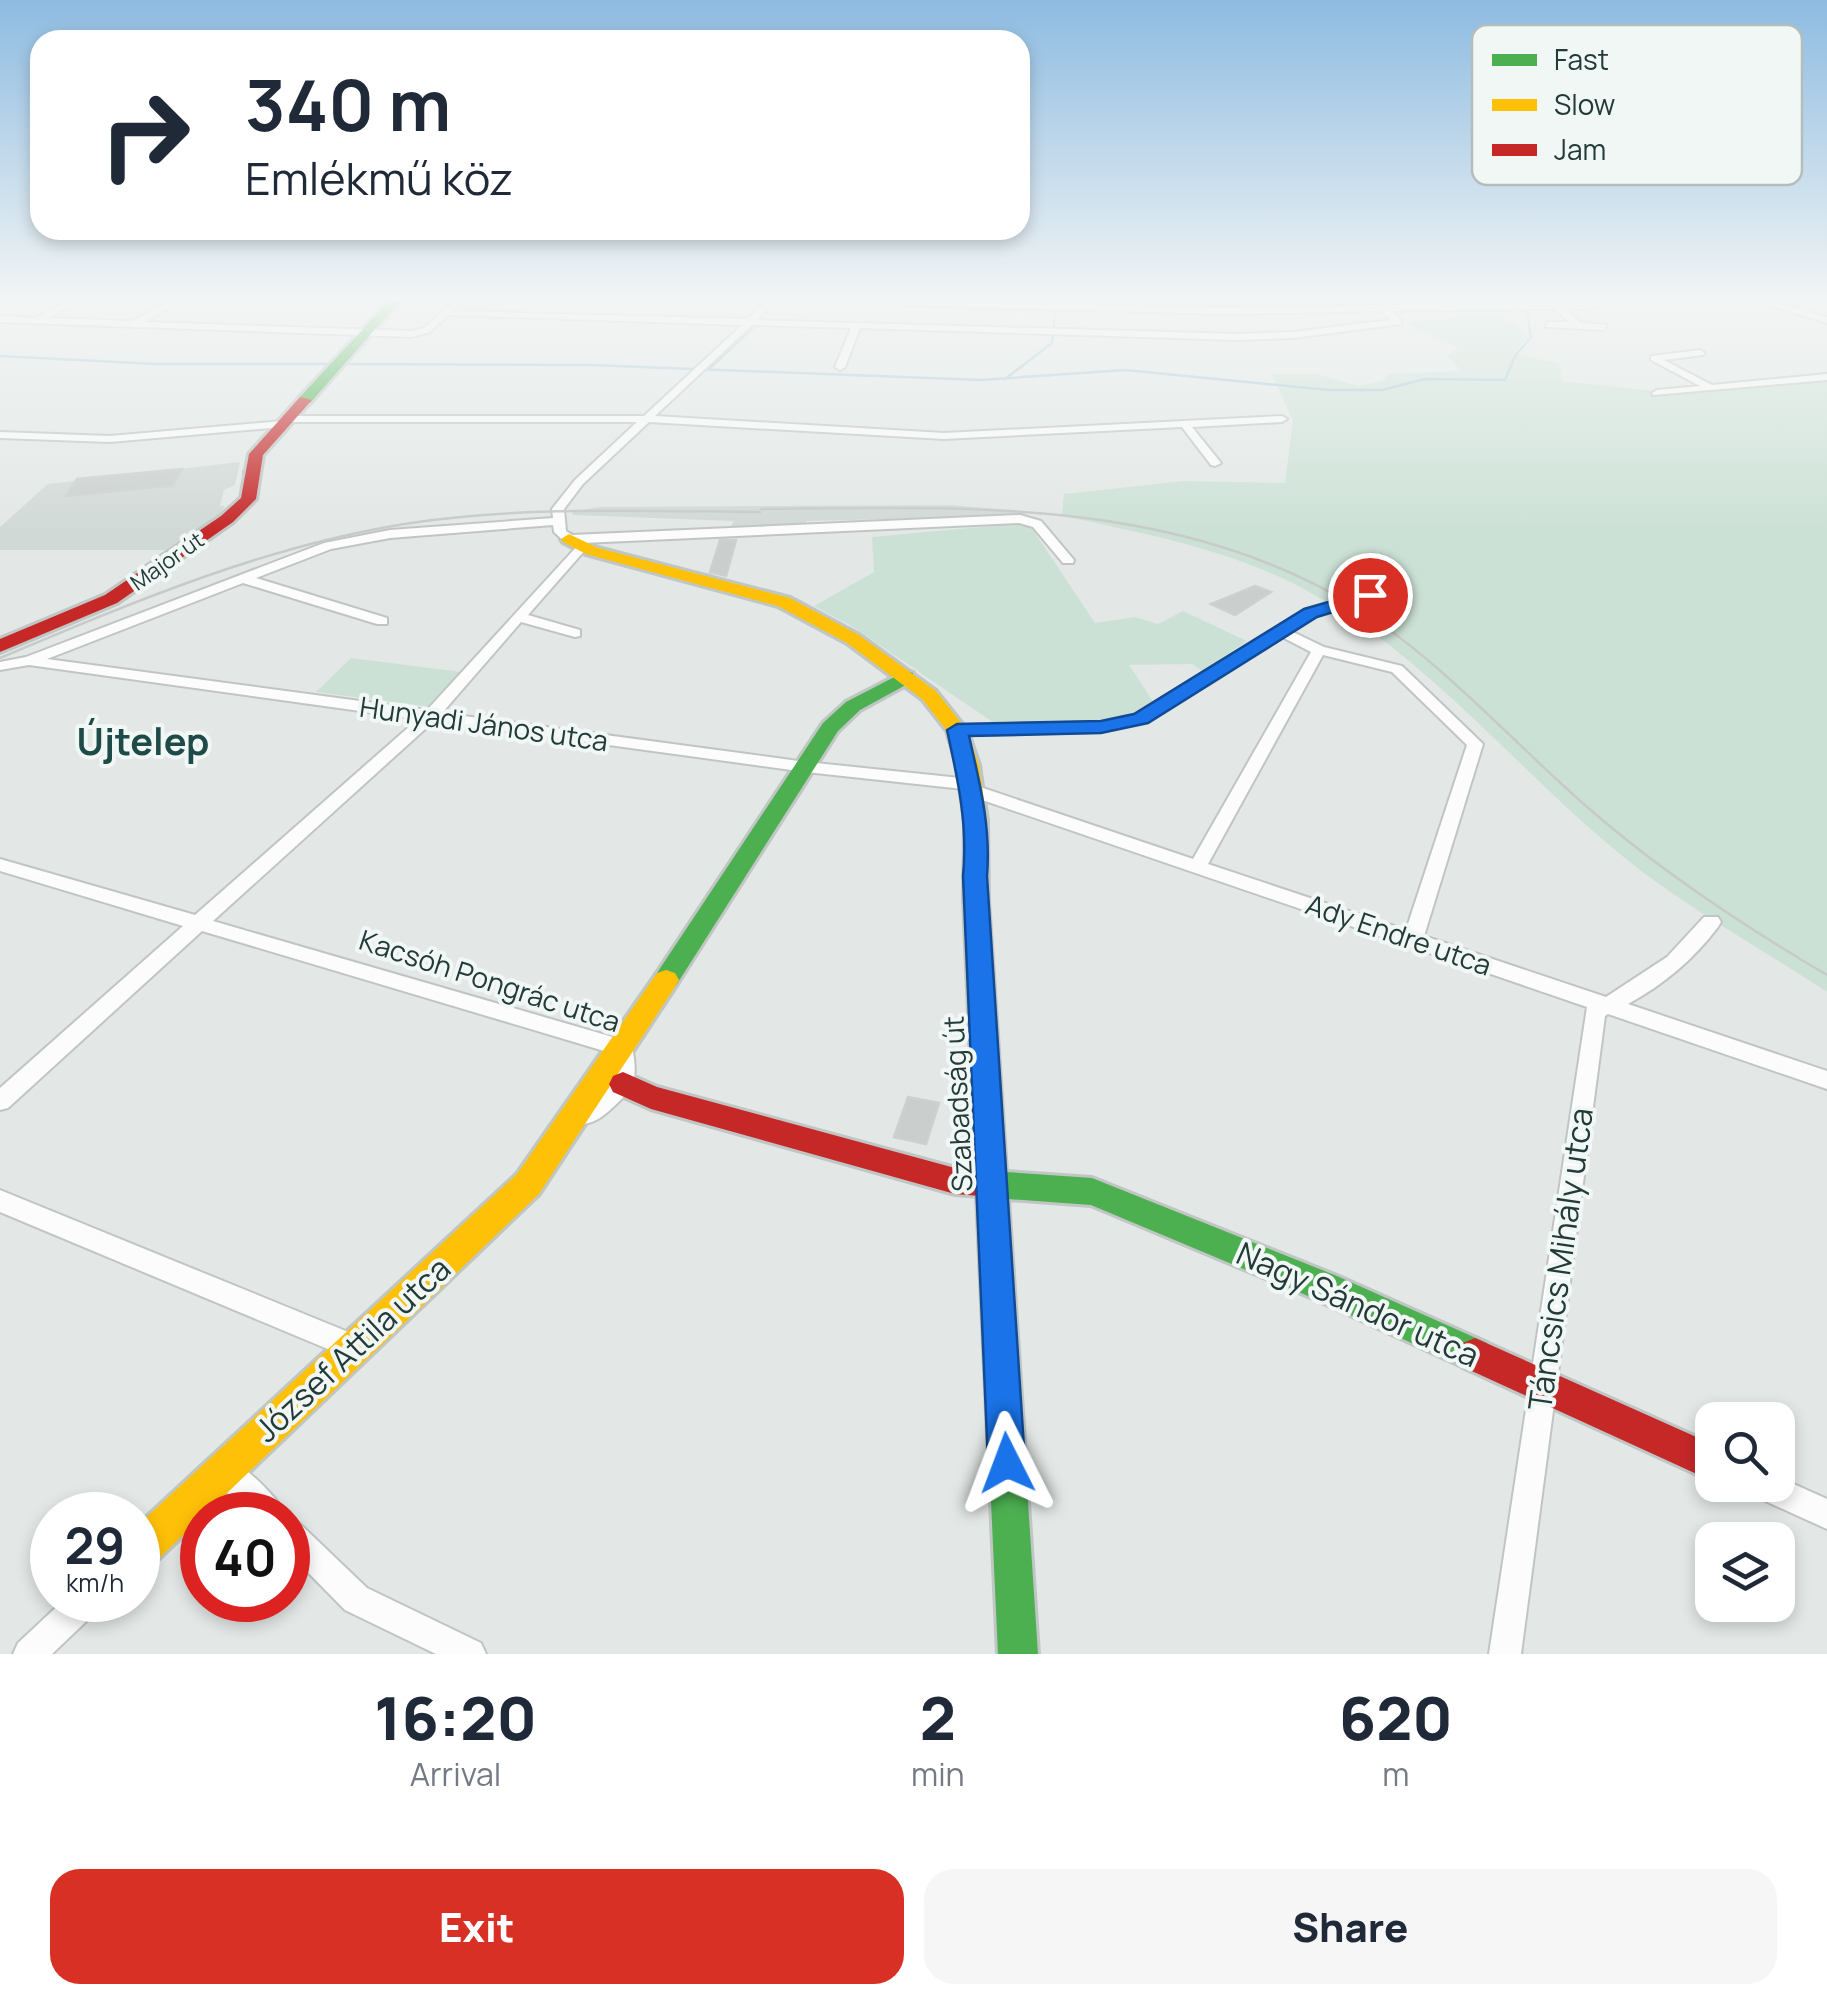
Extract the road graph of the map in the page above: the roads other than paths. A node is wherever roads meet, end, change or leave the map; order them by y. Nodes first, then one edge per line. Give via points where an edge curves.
1 (325, 378) edge
2 (688, 378) edge
3 (1693, 378) edge
4 (1825, 378) edge
5 (1712, 388) junction
6 (1657, 393) dead end
7 (645, 419) junction
8 (1282, 419) dead end
9 (280, 423) junction
10 (1184, 423) junction
11 (0, 435) edge
12 (1215, 463) dead end
13 (569, 536) junction
14 (1068, 560) dead end
15 (240, 578) junction
16 (1370, 595) dead end
17 (518, 617) junction
18 (382, 621) dead end
19 (1281, 631) junction
20 (575, 633) dead end
21 (0, 646) edge
22 (1319, 650) junction
23 (29, 661) junction
24 (0, 666) edge
25 (906, 677) junction
26 (432, 715) junction
27 (957, 730) junction
28 (806, 768) junction
29 (970, 787) junction
30 (0, 865) edge
31 (1197, 867) junction
32 (200, 922) junction
33 (1711, 922) dead end
34 (1413, 938) junction
35 (1607, 1006) junction
36 (622, 1048) junction
37 (1827, 1080) edge
38 (623, 1084) junction
39 (0, 1101) edge
40 (558, 1140) junction
41 (992, 1187) junction
42 (0, 1201) edge
43 (354, 1347) junction
44 (1543, 1386) junction
45 (1695, 1455) edge
46 (224, 1469) junction
47 (247, 1492) edge
48 (1795, 1500) edge
49 (1827, 1514) edge
50 (160, 1530) edge
51 (310, 1554) edge
52 (63, 1622) edge
53 (29, 1654) edge
54 (470, 1654) edge
55 (1018, 1654) edge
56 (1505, 1654) edge

1 - 9 street, Major út
2 - 7 street
3 - 5 street
4 - 5 street
5 - 6 street
7 - 9 street
7 - 10 street via 944,436
7 - 13 street via 558,509
8 - 10 street
9 - 11 street via 110,440
9 - 21 street, Major út via 256,454 248,499 227,520 111,598
10 - 12 street
13 - 14 street via 1020,518 1037,524
13 - 15 street via 354,540
13 - 17 street
13 - 25 street, Szabadság út via 800,608
15 - 18 street
15 - 23 street
16 - 19 street, bridge
17 - 20 street
17 - 26 street
19 - 22 street
19 - 27 street via 1141,718 1101,727
22 - 31 street
22 - 34 street via 1405,674 1475,744
23 - 24 street, Hunyadi János utca
23 - 26 street, Hunyadi János utca
25 - 27 street, Szabadság út via 942,706
25 - 28 street, József Attila utca via 838,718
26 - 28 street, Hunyadi János utca
26 - 32 street
27 - 29 street, Szabadság út
28 - 29 street, Hunyadi János utca
28 - 36 street, József Attila utca
29 - 31 street, Ady Endre utca
29 - 41 street, Szabadság út
30 - 32 street, Kacsóh Pongrác utca
31 - 34 street, Ady Endre utca
32 - 36 street, Kacsóh Pongrác utca
32 - 39 street
33 - 35 street via 1700,938
34 - 35 street, Ady Endre utca
35 - 37 street, Ady Endre utca
35 - 44 street, Táncsics Mihály utca via 1595,1011
36 - 38 street, Kacsóh Pongrác utca
36 - 40 street, József Attila utca
38 - 40 street, József Attila utca
38 - 41 street
40 - 43 street, József Attila utca via 528,1184
41 - 44 street, Nagy Sándor utca via 1067,1188 1111,1198
41 - 55 street, Szabadság út
42 - 43 street
43 - 46 street, József Attila utca
44 - 45 street, Nagy Sándor utca
44 - 56 street, Táncsics Mihály utca
46 - 47 street
46 - 50 street, József Attila utca
48 - 49 street
51 - 54 street via 356,1599
52 - 53 street

